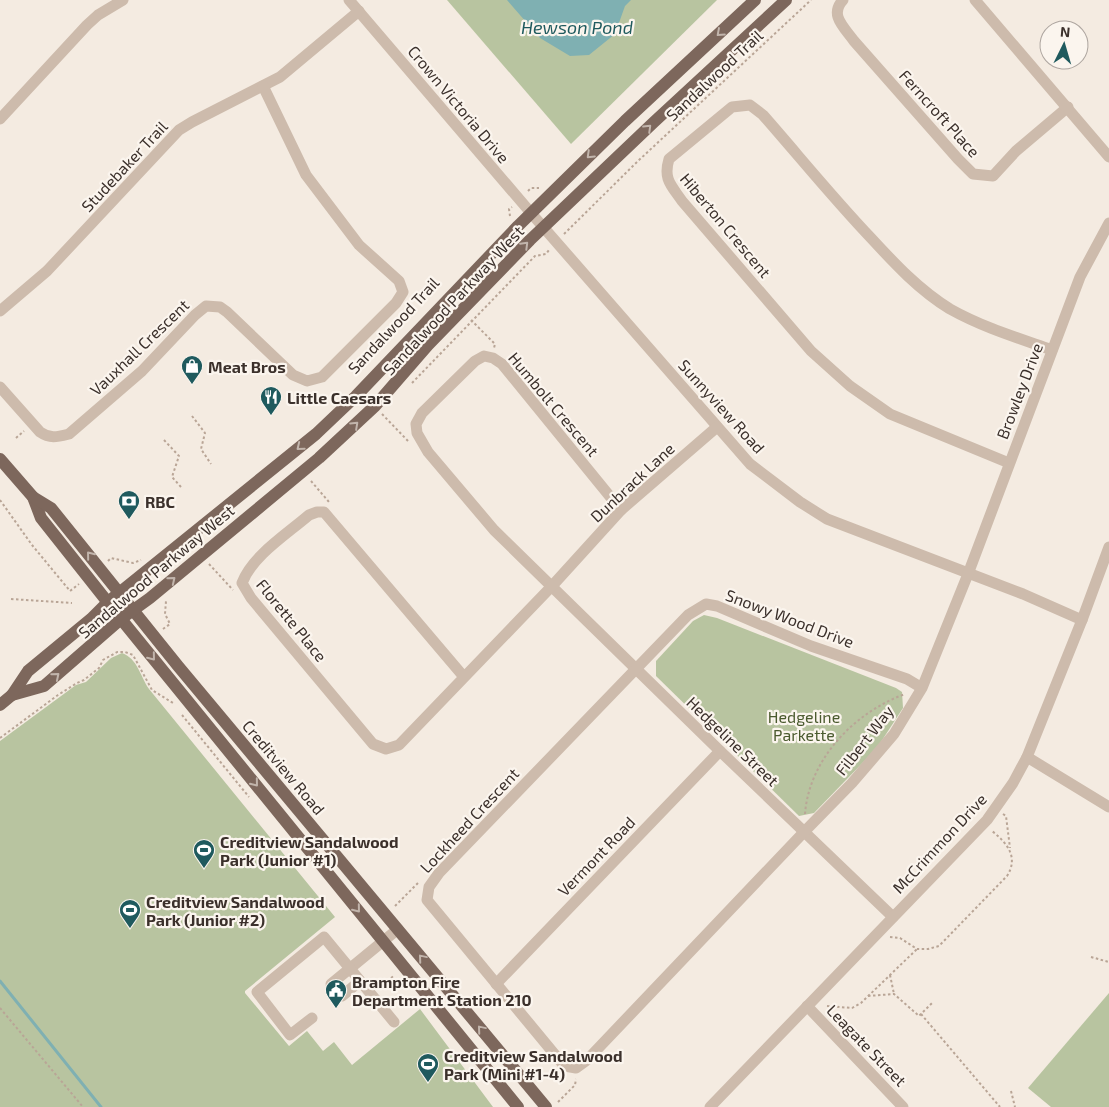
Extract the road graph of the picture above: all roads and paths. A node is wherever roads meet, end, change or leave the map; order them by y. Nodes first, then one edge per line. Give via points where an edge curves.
1 (123, 0) edge
2 (349, 0) edge
3 (755, 0) edge
4 (786, 0) edge
5 (811, 0) edge
6 (843, 0) edge
7 (975, 0) edge
8 (359, 11) junction
9 (263, 86) junction
10 (1068, 107) junction
11 (0, 119) edge
12 (1109, 157) edge
13 (509, 209) dead end
14 (531, 213) junction
15 (510, 217) dead end
16 (1109, 223) edge
17 (544, 228) junction
18 (568, 230) dead end
19 (462, 310) junction
20 (0, 311) edge
21 (1052, 350) junction
22 (493, 358) junction
23 (0, 387) edge
24 (375, 406) junction
25 (192, 416) dead end
26 (717, 428) junction
27 (26, 430) dead end
28 (316, 434) junction
29 (16, 438) dead end
30 (420, 438) junction
31 (164, 440) dead end
32 (319, 458) junction
33 (0, 459) edge
34 (1009, 463) junction
35 (211, 464) dead end
36 (303, 471) junction
37 (181, 487) dead end
38 (33, 498) junction
39 (0, 500) edge
40 (622, 510) junction
41 (324, 512) junction
42 (1109, 547) edge
43 (202, 555) junction
44 (111, 558) dead end
45 (141, 559) dead end
46 (968, 574) junction
47 (552, 586) junction
48 (70, 591) dead end
49 (246, 591) junction
50 (120, 593) junction
51 (11, 599) dead end
52 (108, 602) junction
53 (72, 603) dead end
54 (134, 610) junction
55 (121, 619) junction
56 (1082, 620) junction
57 (120, 652) dead end
58 (637, 670) junction
59 (464, 677) junction
60 (922, 688) junction
61 (12, 695) junction
62 (0, 705) edge
63 (0, 738) edge
64 (720, 751) junction
65 (1027, 756) junction
66 (1109, 807) edge
67 (995, 808) junction
68 (984, 823) junction
69 (804, 832) junction
70 (1010, 850) junction
71 (429, 887) junction
72 (386, 914) junction
73 (893, 917) junction
74 (398, 929) junction
75 (878, 932) junction
76 (384, 942) junction
77 (917, 949) junction
78 (1091, 957) dead end
79 (1109, 962) edge
80 (355, 974) junction
81 (394, 975) dead end
82 (890, 975) junction
83 (496, 984) junction
84 (371, 994) junction
85 (894, 994) junction
86 (868, 996) junction
87 (932, 1003) dead end
88 (807, 1006) junction
89 (827, 1006) dead end
90 (0, 1008) edge
91 (921, 1014) junction
92 (312, 1018) dead end
93 (394, 1022) dead end
94 (576, 1068) junction
95 (1011, 1091) dead end
96 (899, 1102) edge
97 (552, 1105) edge
98 (83, 1107) edge
99 (518, 1107) edge
100 (710, 1107) edge
101 (886, 1107) edge
102 (1000, 1107) edge
103 (1015, 1107) edge

1 - 11 street via 87,25
2 - 8 street, Crown Victoria Drive
3 -> 14 main road, Sandalwood Parkway West via 624,121
17 -> 4 main road, Sandalwood Parkway West
5 - 18 path, Sandalwood Trail
6 - 10 street, Ferncroft Place via 836,11 838,19 854,41 973,174 993,176 1016,151
7 - 10 street
8 - 9 street, Studebaker Trail via 290,69
8 - 14 street, Crown Victoria Drive
9 - 20 street, Studebaker Trail via 180,130 47,271
9 - 23 street, Vauxhall Crescent via 306,175 359,245 400,281 403,292 396,303 322,377 307,381 293,375 227,312 220,307 206,306 142,371 68,434 61,436 46,436 40,432
10 - 12 street
13 - 15 path
14 - 17 street, Crown Victoria Drive
14 - 28 main road, Sandalwood Parkway West via 382,370
16 - 21 street, Browley Drive via 1080,277
19 -> 17 main road, Sandalwood Parkway West
17 - 26 street, Sunnyview Road
19 - 22 path via 495,344
19 - 24 main road, Sandalwood Parkway West
21 - 34 street, Browley Drive
21 - 34 street, Hiberton Crescent via 992,328 930,295 856,223 763,115 750,105 732,107 669,159 667,180 682,201 811,351 850,386 890,414
22 - 30 street, Humbolt Crescent via 484,356 475,361 422,413 416,424
22 - 40 street, Humbolt Crescent via 502,364
24 - 30 path via 407,442
32 -> 24 main road, Sandalwood Parkway West
25 - 35 path via 206,433 201,450
26 - 40 street, Dunbrack Lane
26 - 46 street, Sunnyview Road via 750,464 827,519
27 - 29 path
28 - 32 main road via 321,444
28 -> 50 main road, Sandalwood Parkway West
30 - 47 street via 428,452 494,530
31 - 37 path via 179,456 172,477
32 - 36 main road, Sandalwood Parkway West
33 - 38 main road, Creditview Road
34 - 46 street, Browley Drive
36 - 41 path via 330,502
36 - 43 main road, Sandalwood Parkway West
50 -> 38 main road, Creditview Road via 51,508
38 - 52 main road, Creditview Road via 41,518
39 - 48 path
40 - 47 street, Dunbrack Lane
41 - 49 street, Florette Place via 309,515 253,563 242,583
41 - 59 street
42 - 56 street, McCrimmon Drive
43 - 49 path via 234,592
54 -> 43 main road, Sandalwood Parkway West
44 - 45 path via 133,563
46 - 56 street, Sunnyview Road
46 - 60 street, Filbert Way
47 - 58 street, Hedgeline Street
47 - 59 street, Florette Place
49 - 59 street, Florette Place via 373,744 386,749 399,745
50 - 52 main road, Sandalwood Parkway West
50 - 54 main road, Creditview Road
51 - 53 path
52 - 55 main road, Creditview Road
52 - 61 main road, Sandalwood Parkway West via 28,671
54 - 55 main road, Sandalwood Parkway West
54 - 72 main road, Creditview Road
61 -> 55 main road, Sandalwood Parkway West via 44,686
55 -> 76 main road, Creditview Road
56 - 65 street, McCrimmon Drive
57 - 63 path via 110,654 84,680
58 - 60 street, Snowy Wood Drive via 688,615 706,604 810,646 907,679
58 - 64 street, Hedgeline Street
58 - 71 street, Lockheed Crescent
60 - 69 street, Filbert Way via 894,734
60 - 69 path via 884,703 861,718 838,740 815,772 808,792
61 - 62 main road, Sandalwood Parkway West
64 - 69 street, Hedgeline Street
64 - 83 street, Vermont Road
65 - 66 street
65 - 67 street, McCrimmon Drive
67 - 68 street, McCrimmon Drive
67 - 70 path via 1006,816
68 - 70 path
68 - 73 street, McCrimmon Drive
69 - 73 street, Hedgeline Street
69 - 94 street
70 - 77 path via 1013,864 1007,876 939,946
71 - 72 path via 419,883
71 - 83 street, Lockheed Crescent via 427,900
72 - 74 main road, Creditview Road
73 - 75 street, McCrimmon Drive
74 - 76 street
97 -> 74 main road, Creditview Road
75 - 77 path via 900,938
75 - 88 street, McCrimmon Drive
76 - 80 street
76 - 99 main road, Creditview Road
77 - 82 path
78 - 79 path
80 - 80 street via 336,990
80 - 84 street
80 - 92 street via 324,937 257,992 290,1035
81 - 84 path
82 - 85 path
82 - 86 path
83 - 94 street, Lockheed Crescent via 561,1062
84 - 93 street
85 - 86 path
85 - 91 path via 919,1016
86 - 89 path via 852,1008
87 - 91 path
88 - 96 street, Leagate Street
88 - 100 street, McCrimmon Drive
90 - 98 path
91 - 102 path
94 - 97 path via 575,1085
95 - 103 path
96 - 101 street

